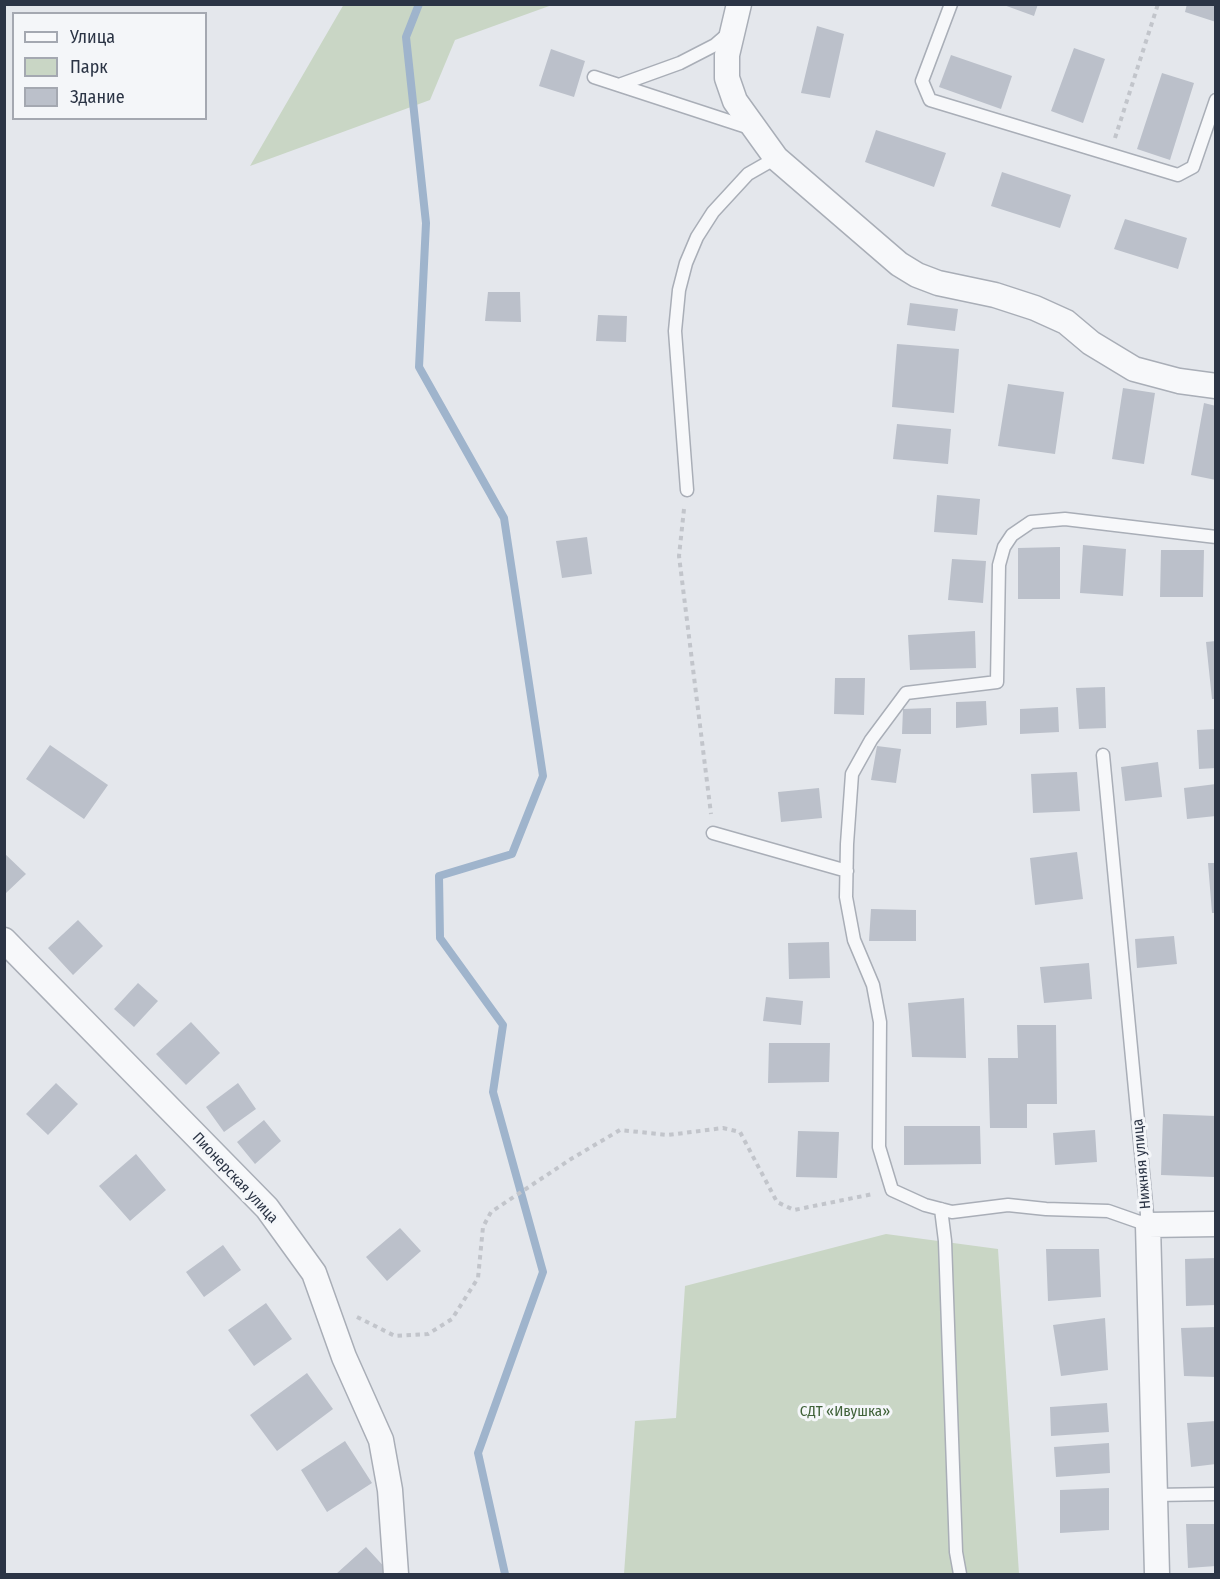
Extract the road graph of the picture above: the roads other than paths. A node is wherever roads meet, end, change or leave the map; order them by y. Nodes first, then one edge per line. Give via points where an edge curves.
1 (739, 4) edge
2 (951, 4) edge
3 (733, 29) junction
4 (594, 77) dead end
5 (619, 85) junction
6 (1215, 100) edge
7 (754, 129) junction
8 (776, 158) junction
9 (1215, 386) edge
10 (687, 490) road end
11 (1215, 537) edge
12 (1103, 755) dead end
13 (713, 833) road end
14 (847, 871) junction
15 (4, 940) edge
16 (941, 1209) junction
17 (1215, 1224) edge
18 (1148, 1225) junction
19 (1215, 1494) edge
20 (1154, 1495) junction
21 (396, 1575) edge
22 (960, 1575) edge
23 (1157, 1575) edge

1 - 3 street
2 - 6 lane via 922,81 930,100 1178,175 1192,167
3 - 5 lane via 715,45 680,63
3 - 7 street via 727,78 735,101
4 - 5 lane
5 - 7 lane
7 - 8 street
8 - 9 street via 917,276 1035,308 1066,322 1091,343 1134,369
8 - 10 lane via 748,174 713,212 686,263 675,331
11 - 14 lane via 1065,519 1031,522 1012,535 999,565 997,682 906,693 871,740 852,774
12 - 18 lane, Нижняя улица
13 - 14 lane
14 - 16 lane via 846,897 854,940 873,985 880,1022 879,1147 892,1190
15 - 21 street, Пионерская улица via 267,1208 314,1273 344,1357 381,1440 390,1490
16 - 18 lane via 952,1212 1008,1205 1108,1211
16 - 22 lane
17 - 18 street
18 - 20 street, Нижняя улица
19 - 20 lane
20 - 23 street, Нижняя улица

